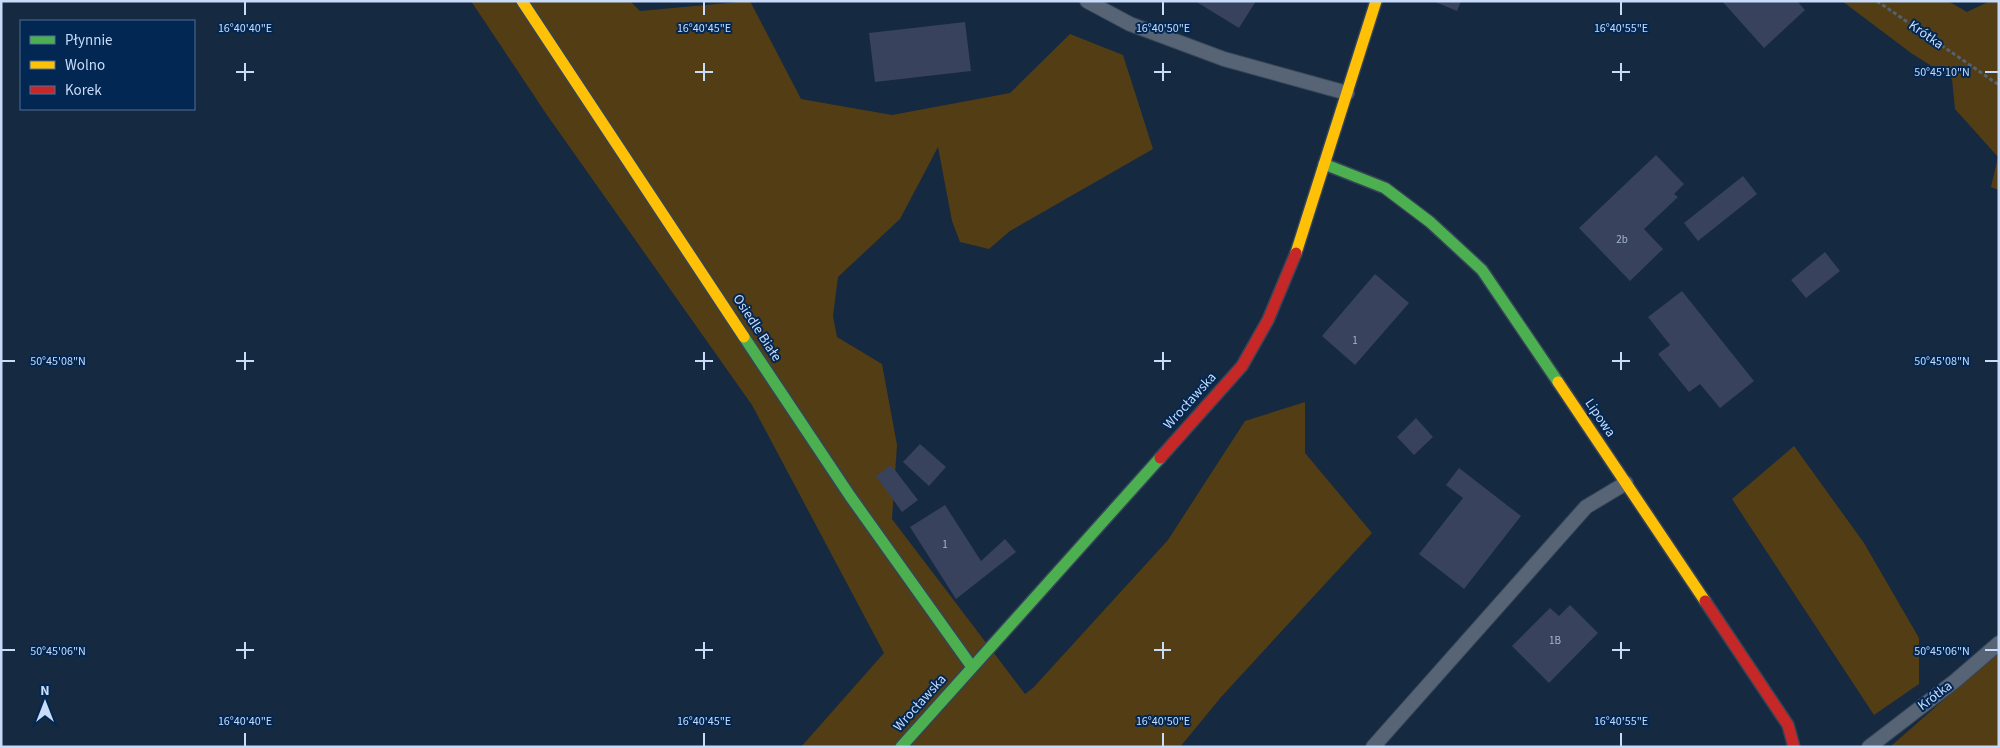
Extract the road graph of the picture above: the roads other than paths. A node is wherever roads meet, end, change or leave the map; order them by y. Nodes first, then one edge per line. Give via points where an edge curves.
1 (522, 1) edge
2 (1087, 1) edge
3 (1376, 1) edge
4 (1347, 92) junction
5 (1324, 164) junction
6 (1626, 483) junction
7 (1999, 643) edge
8 (972, 667) junction
9 (901, 747) edge
10 (1373, 747) edge
11 (1794, 747) edge
12 (1869, 747) edge

1 - 8 street, Osiedle Białe via 850,496
2 - 4 lane via 1130,24 1224,59
3 - 4 street, Wrocławska
4 - 5 street, Wrocławska
5 - 6 street, Lipowa via 1385,188 1430,222 1482,270
5 - 8 street, Wrocławska via 1297,251 1268,320 1242,366
6 - 10 lane via 1586,507
6 - 11 street, Lipowa via 1788,724
7 - 12 lane, Krótka
8 - 9 street, Wrocławska

